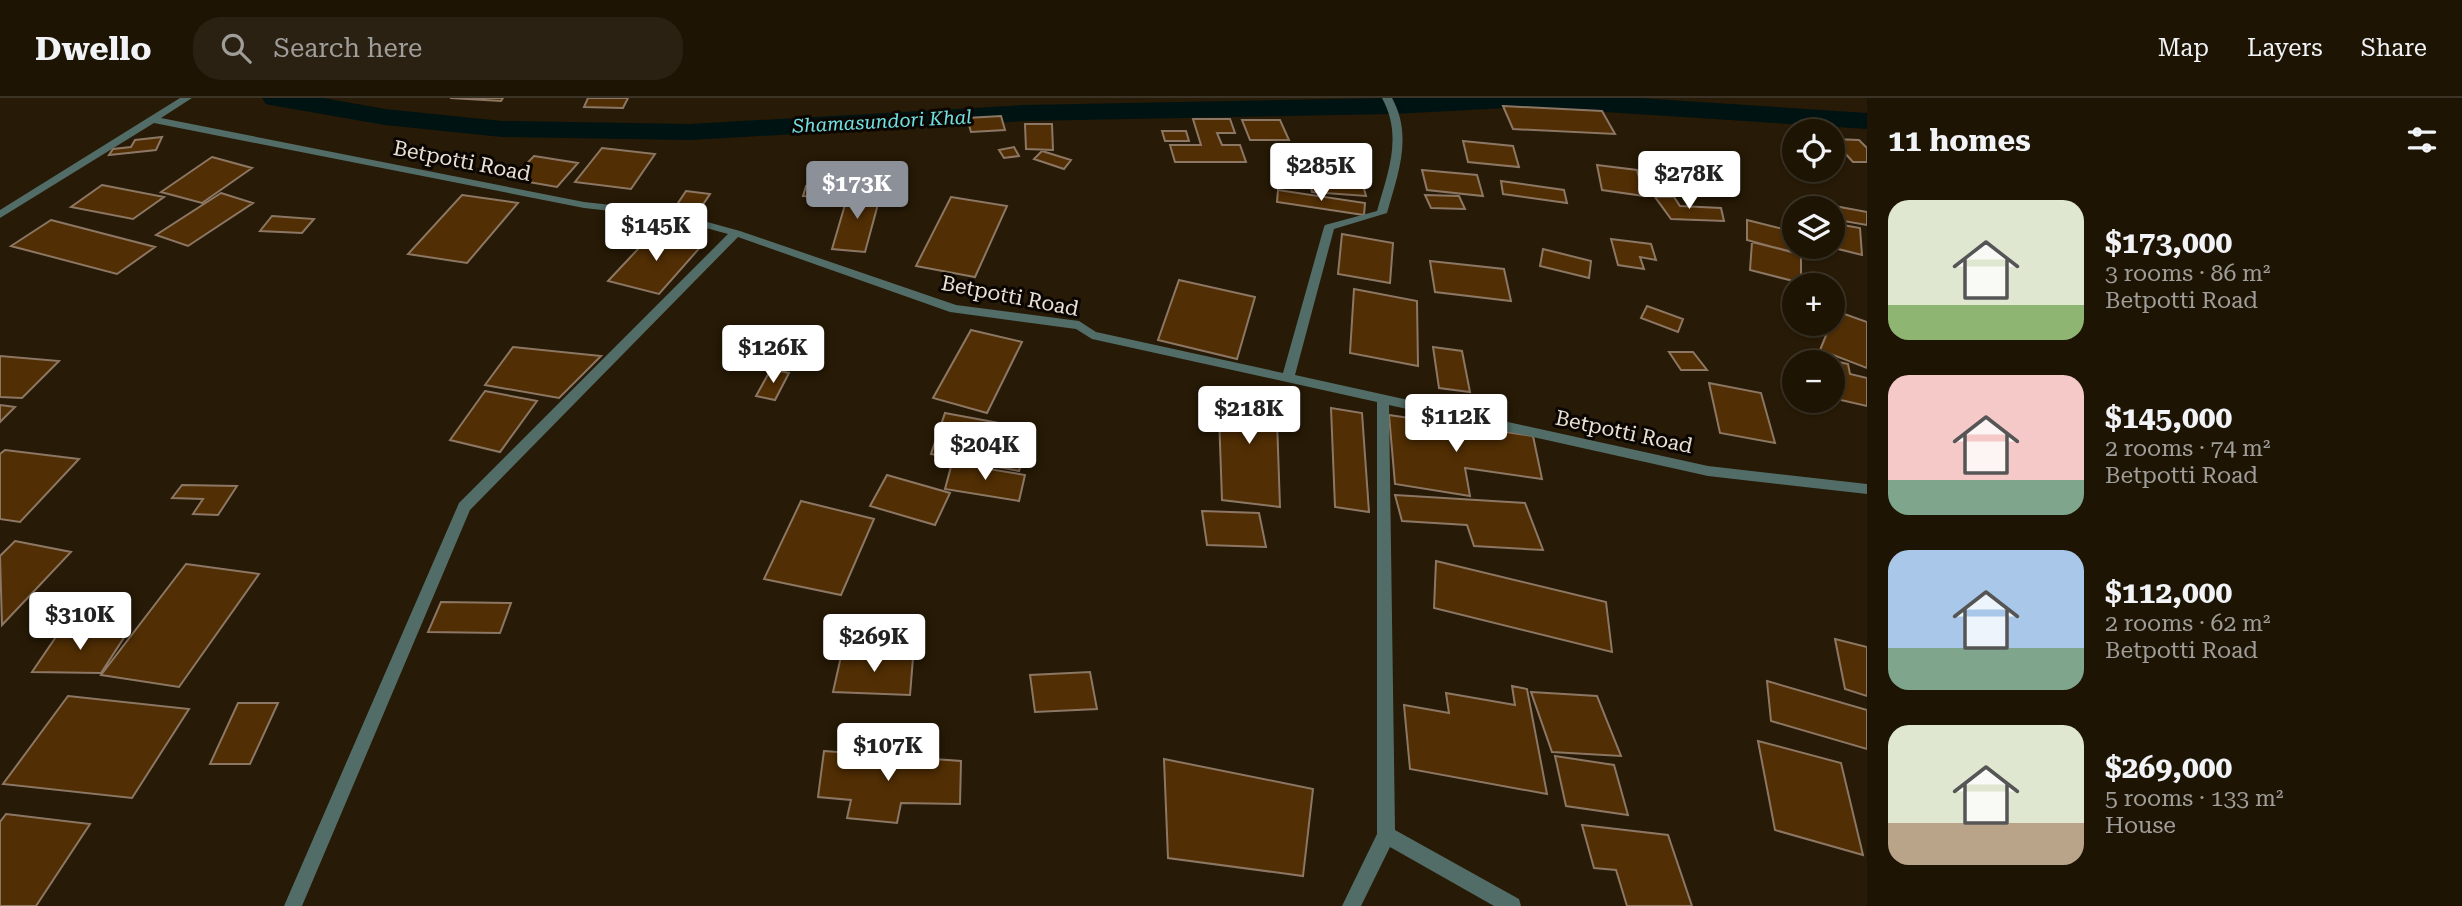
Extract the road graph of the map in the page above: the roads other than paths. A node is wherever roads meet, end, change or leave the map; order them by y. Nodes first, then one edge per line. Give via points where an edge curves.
1 (159, 98) edge
2 (187, 98) edge
3 (1387, 98) edge
4 (172, 106) junction
5 (151, 119) junction
6 (0, 215) edge
7 (736, 233) junction
8 (1288, 378) junction
9 (1383, 399) junction
10 (1867, 489) edge
11 (1386, 835) junction
12 (293, 906) edge
13 (1351, 906) edge
14 (1513, 906) edge

1 - 4 street
2 - 4 street
3 - 8 street via 1401,143 1382,213 1329,227
4 - 5 street
5 - 6 street
5 - 7 street, Betpotti Road via 584,205 667,214
7 - 8 street, Betpotti Road via 954,309 1079,325 1092,335
7 - 12 street via 464,508
8 - 9 street, Betpotti Road
9 - 10 street, Betpotti Road via 1708,471
9 - 11 street
11 - 13 street
11 - 14 street

